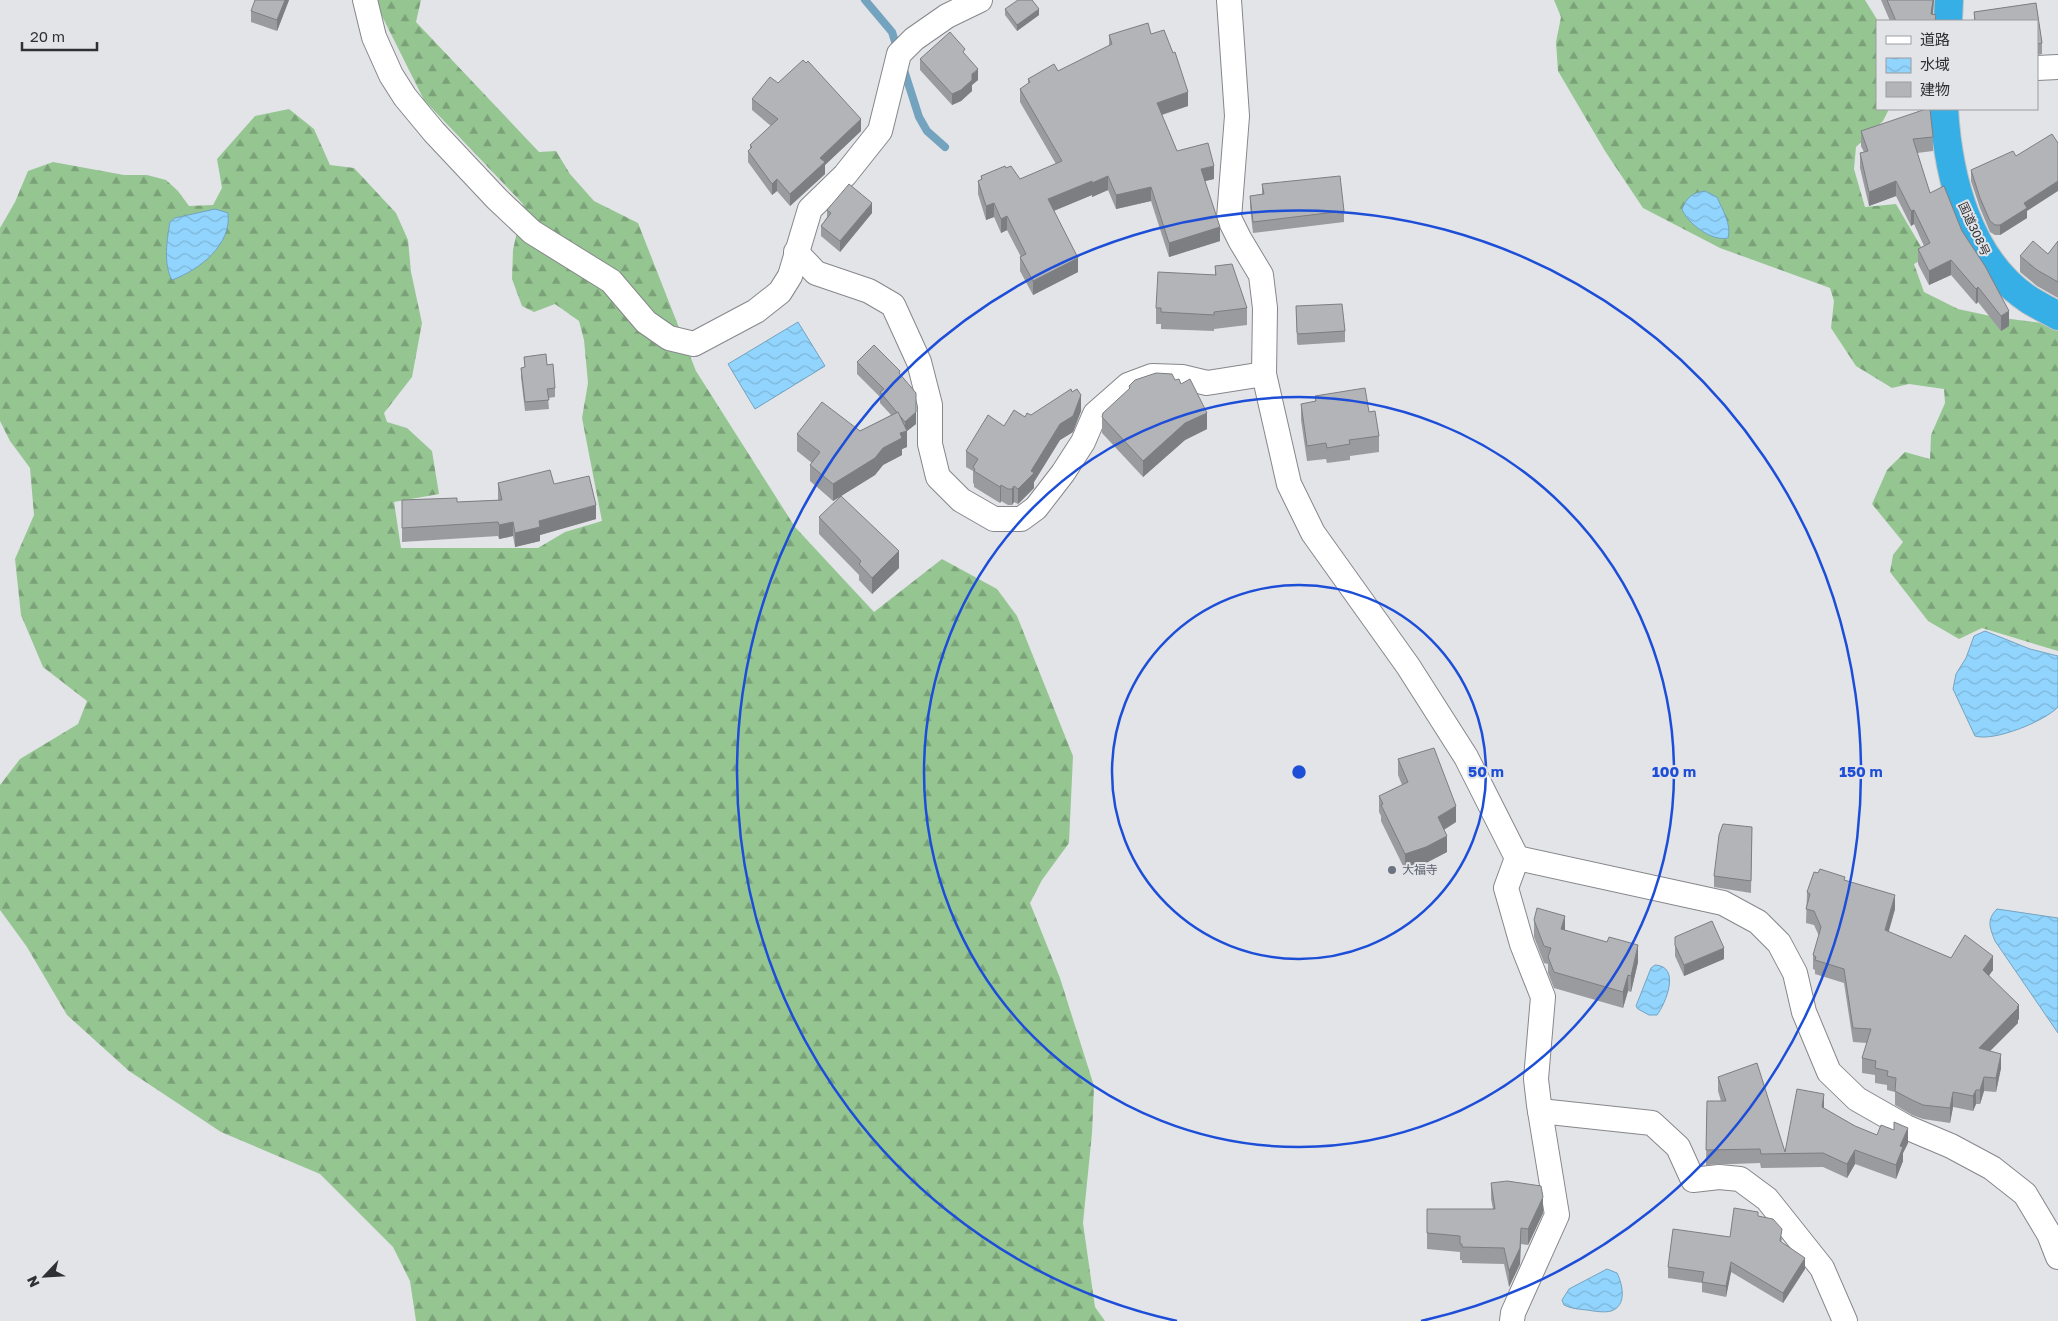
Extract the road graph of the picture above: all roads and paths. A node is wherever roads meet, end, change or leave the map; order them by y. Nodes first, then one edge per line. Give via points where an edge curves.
1 (365, 0) edge
2 (980, 0) edge
3 (1229, 0) edge
4 (1949, 0) edge
5 (1948, 20) edge
6 (2058, 67) edge
7 (2038, 68) edge
8 (1944, 110) edge
9 (796, 252) junction
10 (2058, 316) edge
11 (1264, 374) junction
12 (1517, 858) junction
13 (1540, 1111) junction
14 (2058, 1256) edge
15 (1512, 1321) edge
16 (1845, 1321) edge

1 - 9 street via 374,37 391,75 434,132 532,232 611,281 646,322 669,338 694,344 756,311 780,292 790,276
2 - 9 street via 947,16 899,54 880,131 845,175 810,210
3 - 11 street via 1237,116 1229,218 1261,275 1265,308
4 - 5 highway
6 - 7 street
8 - 10 highway, 国道308号 via 1956,189 1988,259 2027,298
9 - 11 street via 816,273 869,291 893,304 919,362 930,405 930,444 938,477 961,500 994,519 1021,519 1036,508 1083,442 1095,414 1128,385 1152,376 1182,377 1207,383
11 - 12 street via 1289,484 1313,534 1413,674 1466,757
12 - 13 street via 1506,888 1522,944 1543,997 1536,1079
12 - 14 street via 1723,903 1758,922 1779,943 1795,973 1804,1012 1830,1072 1856,1099 1992,1168 2025,1194 2050,1234
13 - 15 street via 1557,1215
13 - 16 street via 1652,1122 1678,1147 1693,1180 1740,1179 1767,1199 1822,1268

